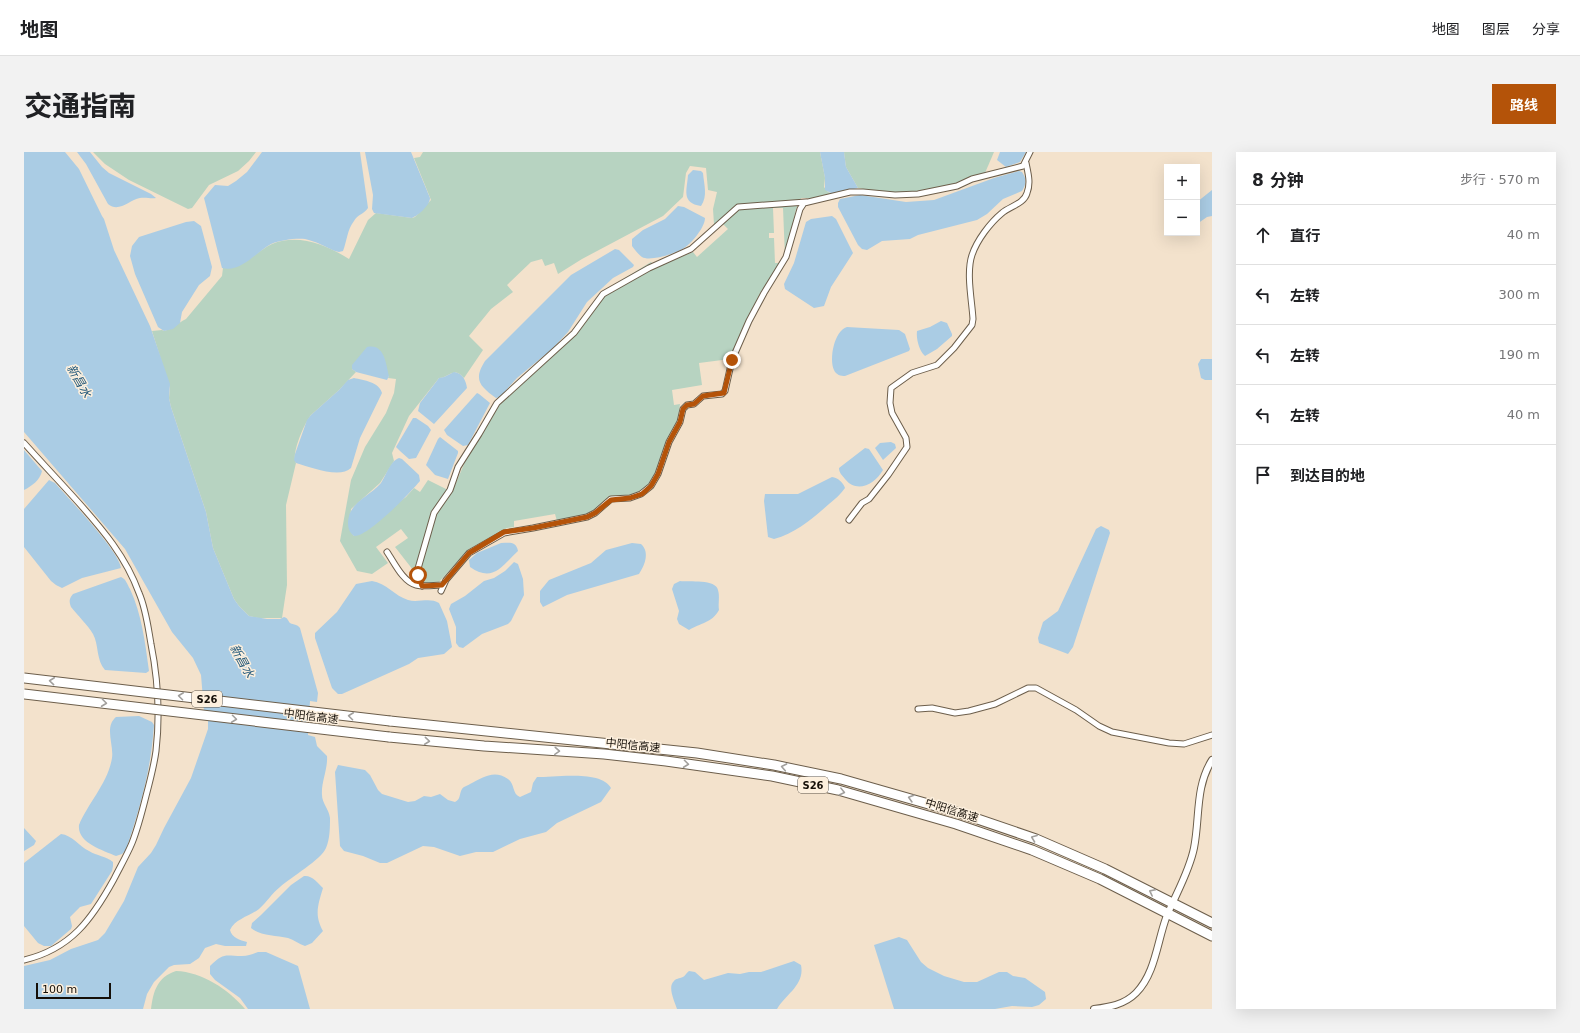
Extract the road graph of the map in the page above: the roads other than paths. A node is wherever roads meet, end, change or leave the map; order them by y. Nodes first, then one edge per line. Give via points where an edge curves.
1 (1030, 152) edge
2 (1026, 163) junction
3 (806, 202) junction
4 (24, 443) edge
5 (849, 520) dead end
6 (387, 552) dead end
7 (422, 586) junction
8 (24, 678) edge
9 (24, 694) edge
10 (918, 710) dead end
11 (1212, 735) edge
12 (1212, 760) edge
13 (1173, 903) junction
14 (1168, 914) junction
15 (1212, 923) edge
16 (1212, 936) edge
17 (24, 960) edge
18 (1094, 1009) edge

1 - 2 street
2 - 3 street via 957,186 918,194 850,192
2 - 5 street via 1029,184 1026,197 998,216 973,254 970,271 972,325 937,365 912,373 891,388 892,413 906,438 907,447 884,481
3 - 7 street via 738,207 691,249 649,268 603,294 574,333 497,403 458,467 450,490 434,513 417,572
3 - 7 street via 800,209 786,257 764,292 732,360 725,391 722,394 703,396 683,409 680,422 651,486 635,497 611,500 587,517 504,532 469,553 442,588
4 - 17 street via 104,532 118,550 132,577 145,613 156,668 158,728 154,764 136,833 103,898 80,928 58,947 46,954
6 - 7 street via 406,579
13 -> 8 highway, 中阳信高速 / S26, bridge via 1085,860 1012,830 914,799 766,763
9 -> 14 highway, 中阳信高速 / S26, bridge via 388,737 604,754 750,772 814,785 919,812 1008,841 1080,870
10 - 11 street via 932,708 962,712 995,704 1028,688 1036,688 1112,732 1184,744
12 - 13 street via 1202,781 1192,858
13 - 14 street
13 - 15 highway, 中阳信高速 / S26
14 - 16 highway, 中阳信高速 / S26
14 - 18 street via 1150,970 1140,988 1121,1004

